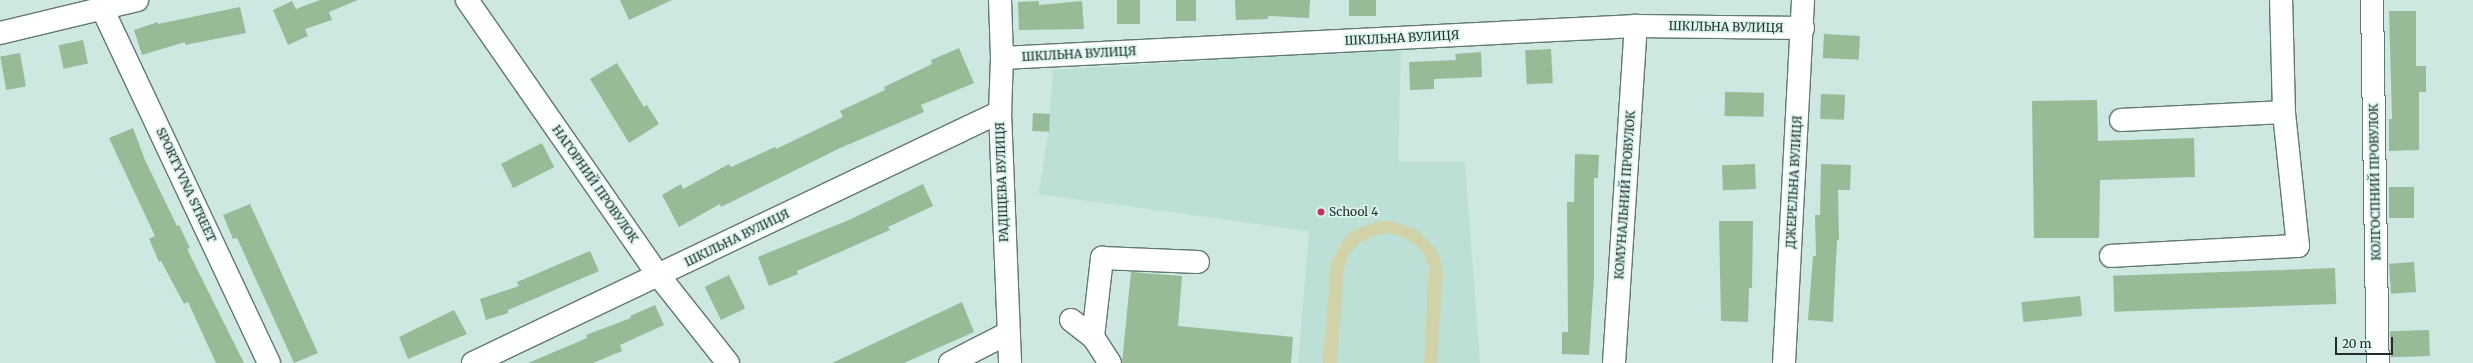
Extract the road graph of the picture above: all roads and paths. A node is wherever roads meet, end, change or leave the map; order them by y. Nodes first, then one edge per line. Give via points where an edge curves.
1 (137, 0) edge
2 (467, 0) edge
3 (1000, 0) edge
4 (1803, 0) edge
5 (2281, 0) edge
6 (2372, 0) edge
7 (102, 8) junction
8 (1636, 26) junction
9 (1803, 28) junction
10 (0, 33) edge
11 (1002, 58) junction
12 (1000, 112) junction
13 (2284, 112) junction
14 (2121, 120) dead end
15 (2111, 256) dead end
16 (1198, 262) dead end
17 (659, 276) junction
18 (1071, 320) dead end
19 (1008, 333) junction
20 (1093, 337) junction
21 (269, 363) edge
22 (473, 363) edge
23 (728, 363) edge
24 (950, 363) edge
25 (1010, 363) edge
26 (1110, 363) edge
27 (1614, 363) edge
28 (1784, 363) edge
29 (2378, 363) edge

1 - 7 street
2 - 17 street, НАГОРНИЙ ПРОВУЛОК
3 - 11 street, РАДІЩЕВА ВУЛИЦЯ
4 - 9 street, ДЖЕРЕЛЬНА ВУЛИЦЯ
5 - 13 street
6 - 29 street, КОЛГОСПНИЙ ПРОВУЛОК
7 - 10 street
7 - 21 street, SPORTYVNA STREET
8 - 9 street, ШКІЛЬНА ВУЛИЦЯ
8 - 11 street, ШКІЛЬНА ВУЛИЦЯ
8 - 27 street, КОМУНАЛЬНИЙ ПРОВУЛОК
9 - 28 street, ДЖЕРЕЛЬНА ВУЛИЦЯ
11 - 12 street, РАДІЩЕВА ВУЛИЦЯ
12 - 17 street, ШКІЛЬНА ВУЛИЦЯ
12 - 19 street, РАДІЩЕВА ВУЛИЦЯ
13 - 14 street
13 - 15 street via 2298,246
16 - 20 street via 1102,258
17 - 22 street, ШКІЛЬНА ВУЛИЦЯ
17 - 23 street, НАГОРНИЙ ПРОВУЛОК
18 - 20 street
19 - 24 street
19 - 25 street, РАДІЩЕВА ВУЛИЦЯ
20 - 26 street

